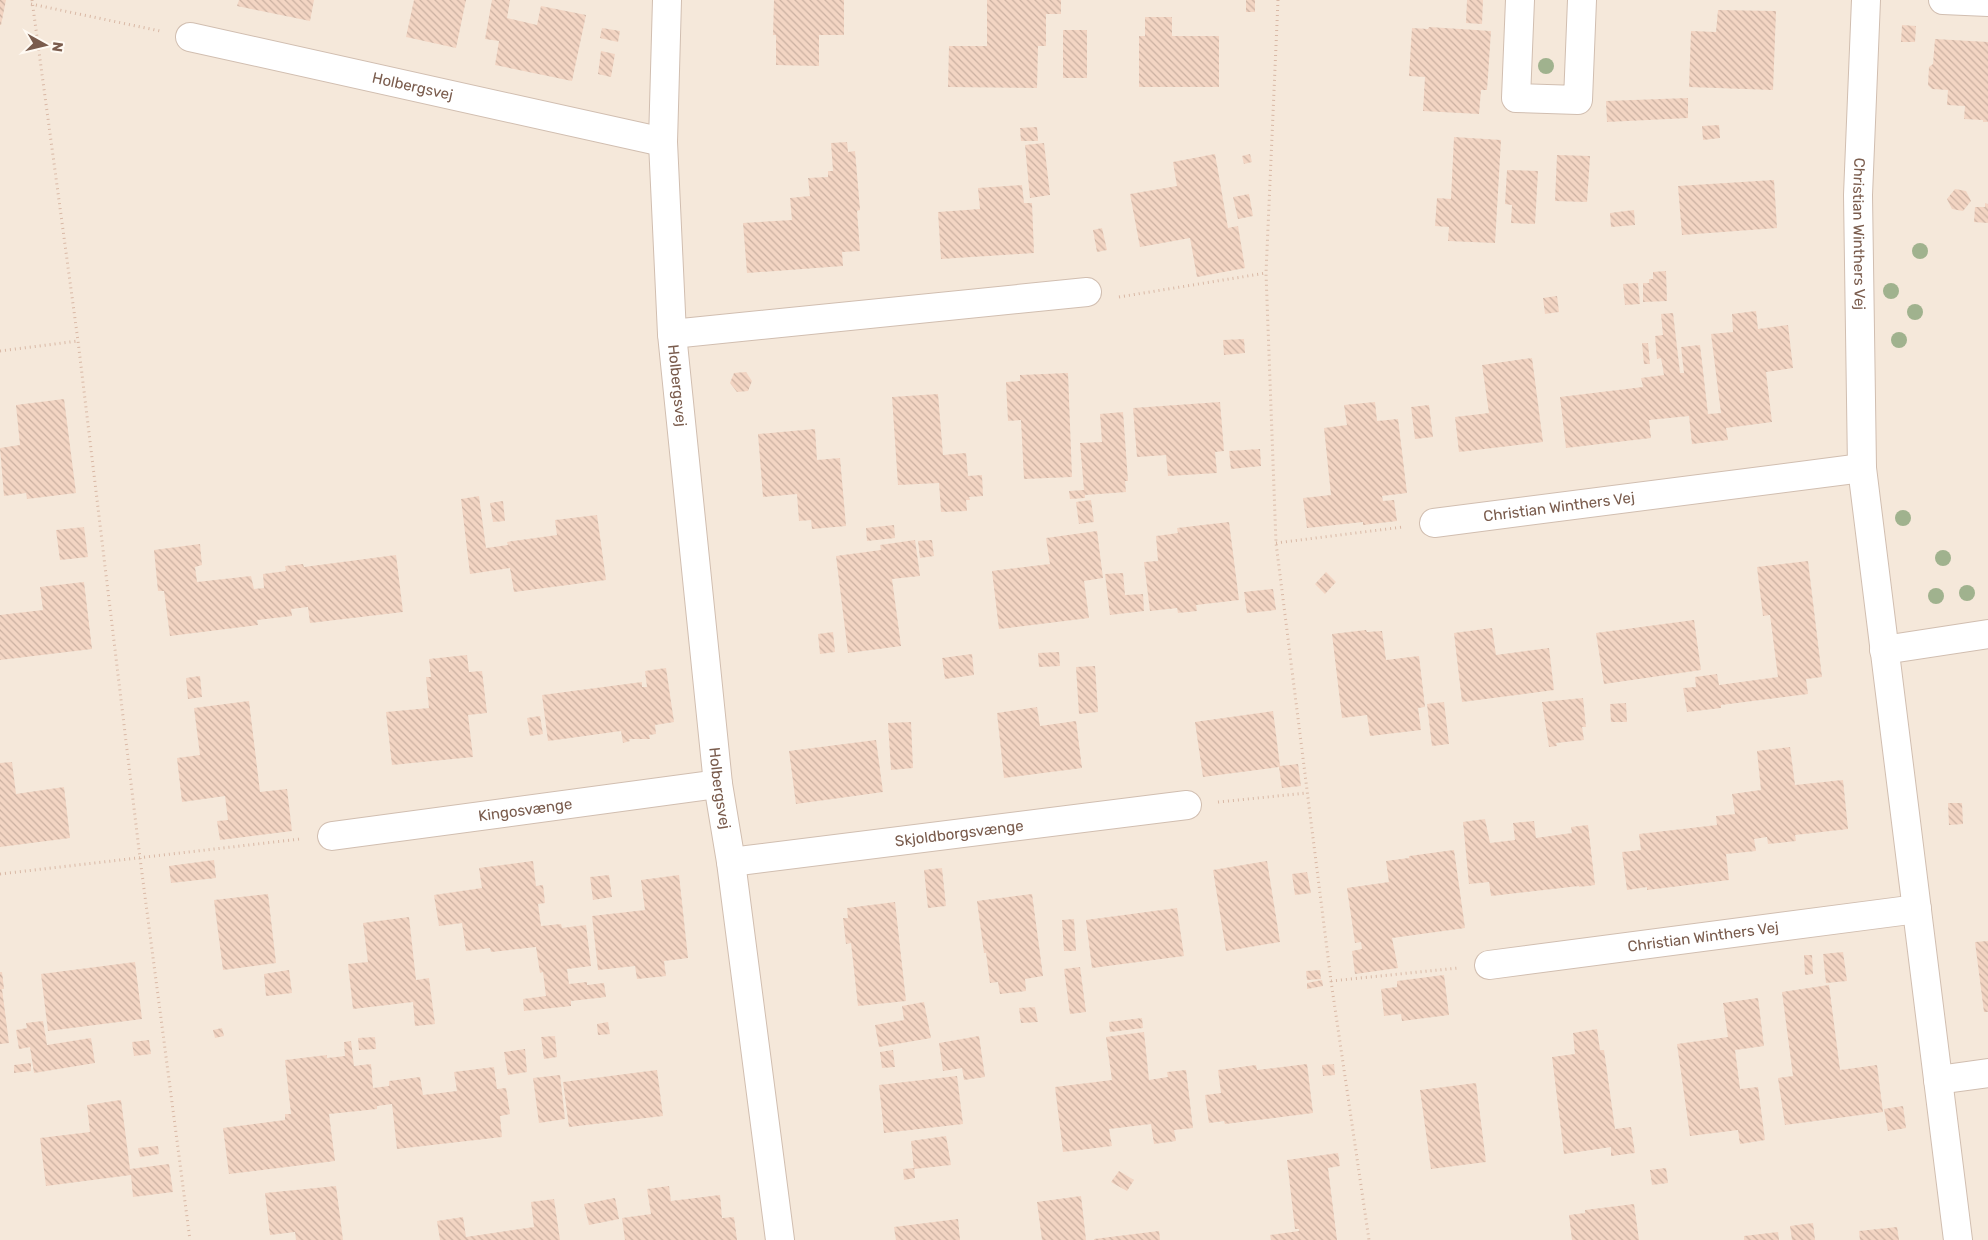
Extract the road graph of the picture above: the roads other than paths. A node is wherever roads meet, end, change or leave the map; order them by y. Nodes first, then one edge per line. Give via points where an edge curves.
1 (667, 0) edge
2 (1520, 0) edge
3 (1582, 0) edge
4 (1866, 0) edge
5 (1943, 0) edge
6 (1988, 2) edge
7 (190, 37) road end
8 (663, 142) junction
9 (1087, 292) road end
10 (672, 334) junction
11 (1862, 468) junction
12 (1434, 523) road end
13 (1988, 634) edge
14 (1884, 650) junction
15 (718, 784) junction
16 (1187, 805) road end
17 (332, 836) road end
18 (731, 862) junction
19 (1917, 909) junction
20 (1489, 965) road end
21 (1988, 1073) edge
22 (1938, 1080) junction
23 (780, 1240) edge
24 (1958, 1240) edge

1 - 8 street, Holbergsvej
2 - 3 street via 1516,98 1578,100
4 - 11 street, Christian Winthers Vej via 1858,196
5 - 6 street
7 - 8 street, Holbergsvej
8 - 10 street, Holbergsvej
9 - 10 street, Holbergsvej
10 - 15 street, Holbergsvej
11 - 12 street, Christian Winthers Vej
11 - 14 street, Christian Winthers Vej
13 - 14 street
14 - 19 street, Christian Winthers Vej
15 - 17 street, Kingosvænge
15 - 18 street, Holbergsvej
16 - 18 street, Skjoldborgsvænge
18 - 23 street, Holbergsvej
19 - 20 street, Christian Winthers Vej
19 - 22 street, Christian Winthers Vej
21 - 22 street
22 - 24 street, Christian Winthers Vej

